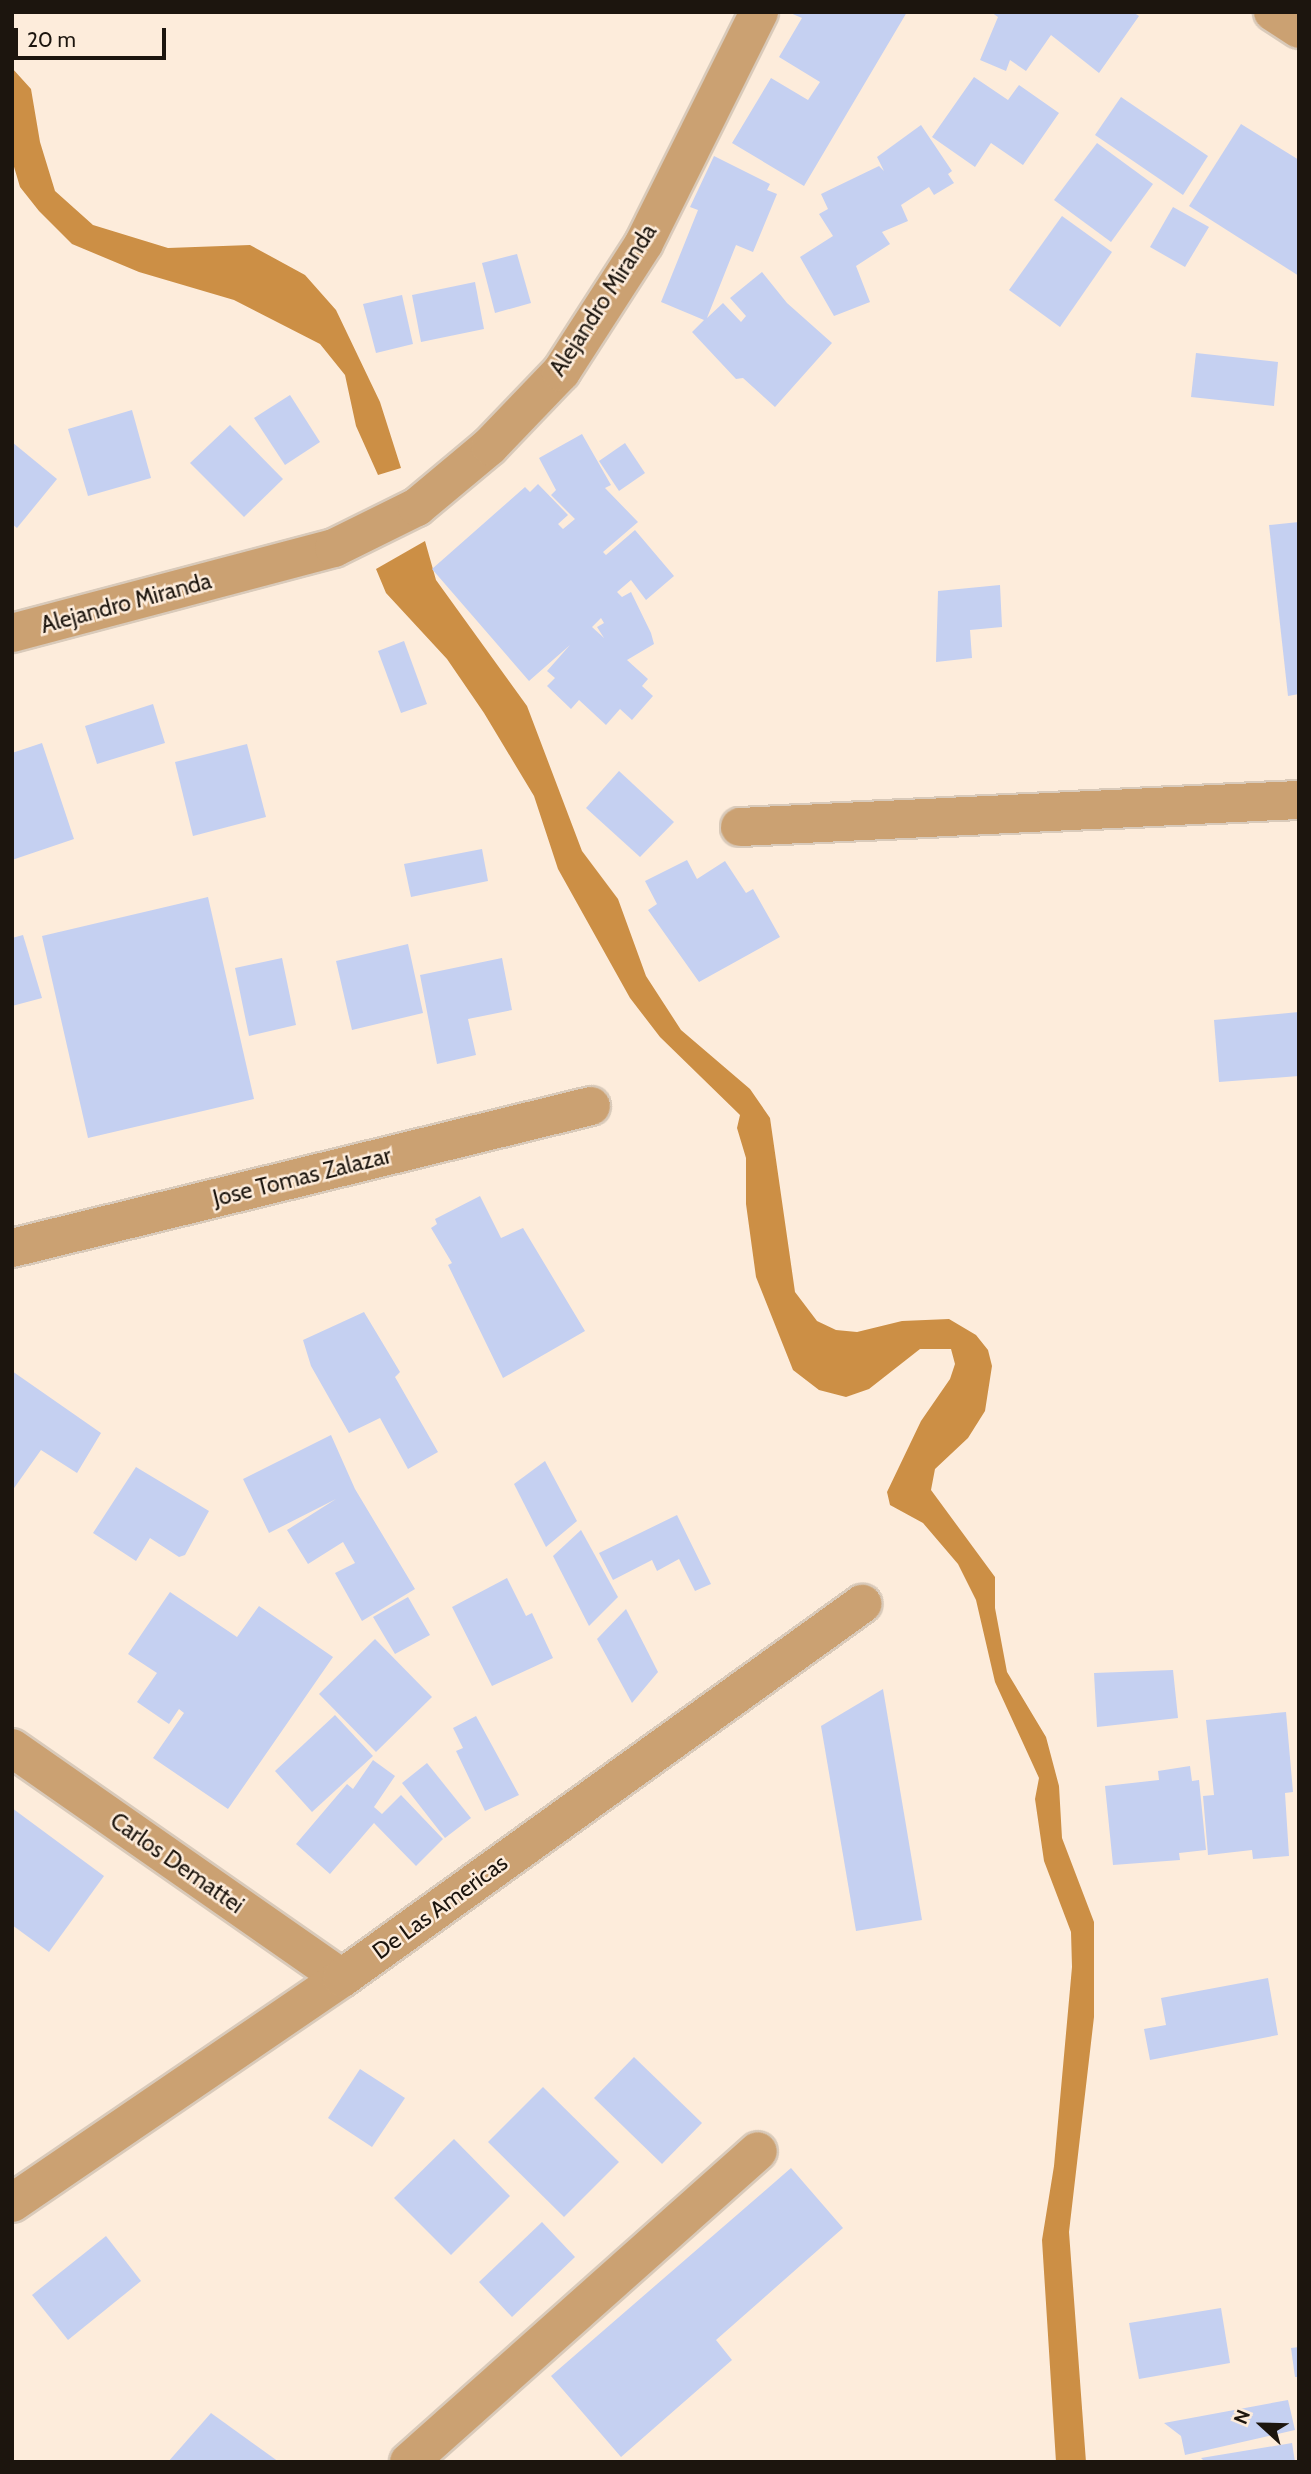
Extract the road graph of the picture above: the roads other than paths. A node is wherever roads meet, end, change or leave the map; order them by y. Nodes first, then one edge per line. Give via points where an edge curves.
1 (759, 12) edge
2 (1273, 12) edge
3 (1299, 29) edge
4 (12, 633) edge
5 (1299, 800) edge
6 (740, 827) dead end
7 (592, 1106) dead end
8 (12, 1248) edge
9 (862, 1604) dead end
10 (12, 1748) edge
11 (342, 1978) junction
12 (758, 2151) dead end
13 (12, 2203) edge
14 (409, 2462) edge

1 - 4 street, Alejandro Miranda via 644,243 561,372 490,446 417,507 334,548
2 - 3 street
5 - 6 street
7 - 8 street, Jose Tomas Zalazar
9 - 11 street, De Las Americas
10 - 11 street, Carlos Demattei
11 - 13 street, De Las Americas
12 - 14 street

